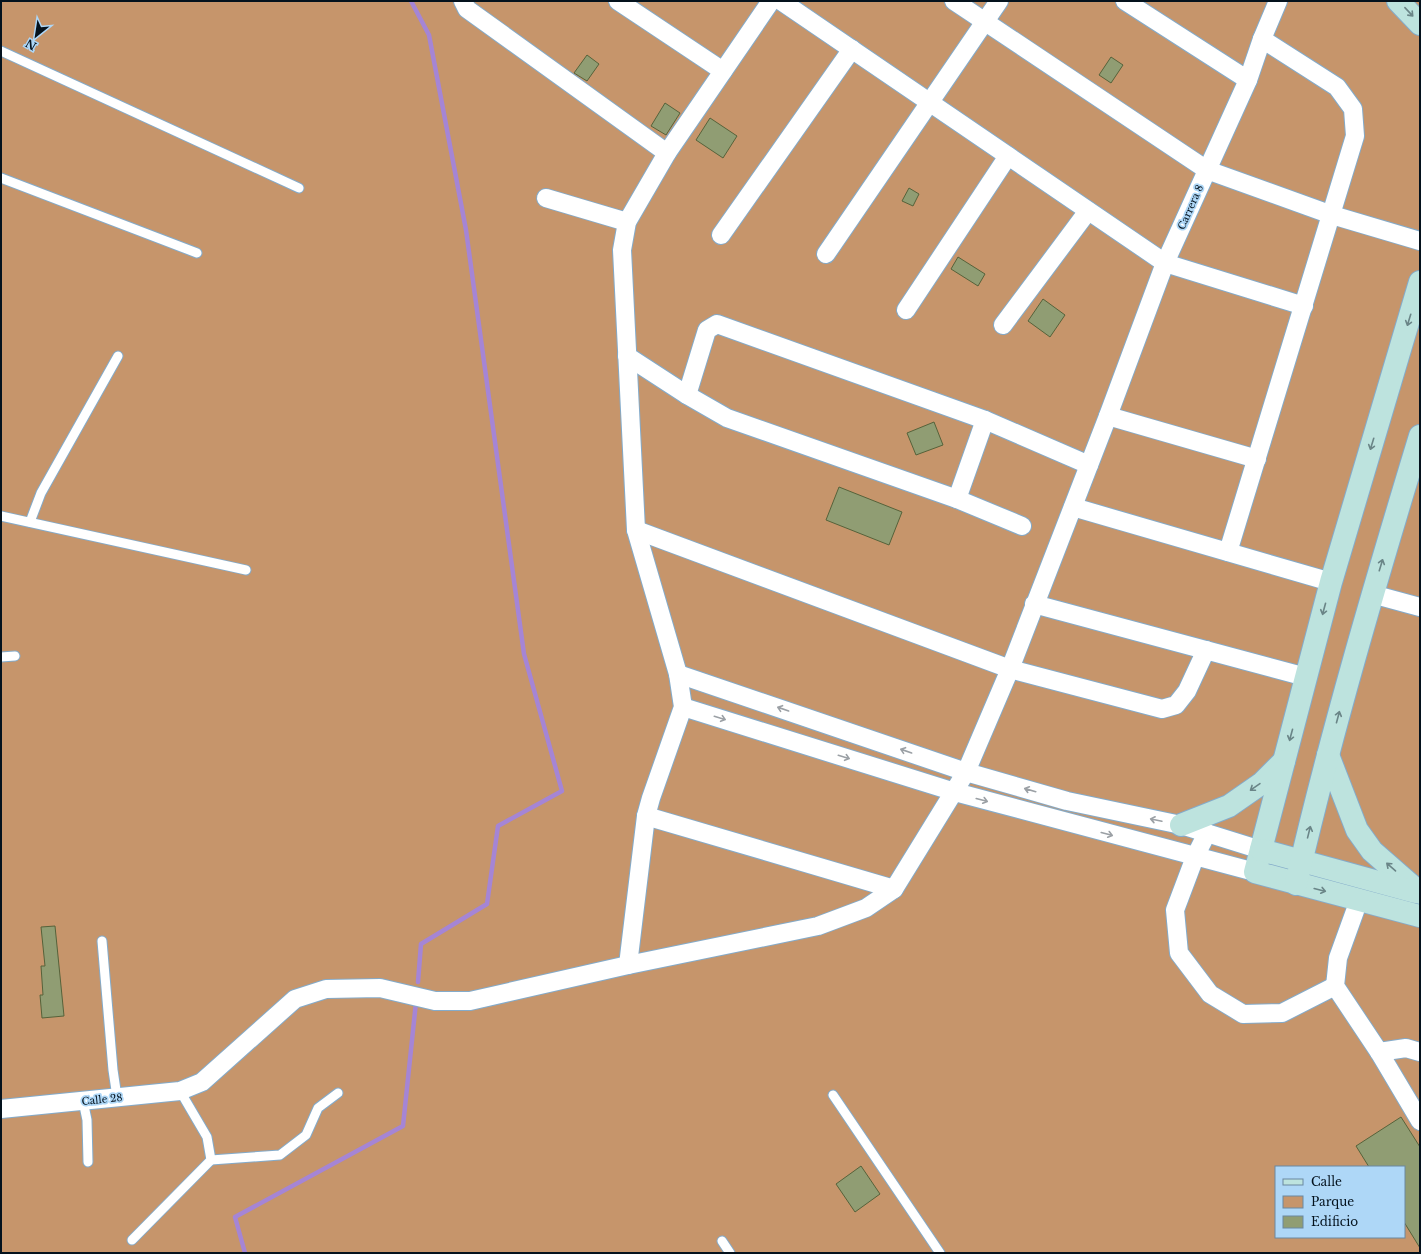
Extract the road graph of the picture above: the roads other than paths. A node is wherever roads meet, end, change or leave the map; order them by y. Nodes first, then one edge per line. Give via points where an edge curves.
1 (464, 1) edge
2 (618, 1) edge
3 (771, 1) edge
4 (781, 1) edge
5 (954, 1) edge
6 (999, 1) edge
7 (1125, 1) edge
8 (1278, 1) edge
9 (1398, 1) edge
10 (984, 21) junction
11 (1420, 24) edge
12 (1262, 39) junction
13 (852, 49) junction
14 (1, 51) edge
15 (723, 72) junction
16 (1248, 80) junction
17 (929, 102) junction
18 (668, 153) junction
19 (1008, 156) junction
20 (1207, 170) junction
21 (1, 178) edge
22 (299, 188) dead end
23 (546, 198) dead end
24 (1088, 211) junction
25 (1332, 215) junction
26 (627, 222) junction
27 (721, 235) dead end
28 (1420, 242) edge
29 (197, 253) dead end
30 (826, 254) dead end
31 (1165, 263) junction
32 (1420, 282) edge
33 (1304, 306) junction
34 (906, 310) dead end
35 (1003, 325) dead end
36 (118, 356) dead end
37 (627, 356) junction
38 (686, 395) junction
39 (1108, 416) junction
40 (985, 420) junction
41 (1420, 436) edge
42 (1257, 459) junction
43 (1089, 465) junction
44 (957, 500) junction
45 (1073, 507) junction
46 (1, 516) edge
47 (30, 522) junction
48 (1022, 526) dead end
49 (636, 530) junction
50 (1228, 552) junction
51 (246, 570) dead end
52 (1331, 582) junction
53 (1372, 594) junction
54 (1034, 604) junction
55 (1420, 607) edge
56 (1206, 650) junction
57 (1, 656) edge
58 (15, 656) dead end
59 (1010, 669) junction
60 (678, 674) junction
61 (1306, 677) junction
62 (683, 707) junction
63 (1328, 755) junction
64 (1284, 761) junction
65 (966, 772) junction
66 (955, 792) junction
67 (646, 816) junction
68 (1181, 825) junction
69 (1207, 833) junction
70 (1261, 850) junction
71 (1195, 857) junction
72 (1302, 860) junction
73 (1255, 872) junction
74 (1296, 884) junction
75 (894, 889) junction
76 (1420, 893) edge
77 (1358, 900) junction
78 (1420, 916) edge
79 (102, 941) dead end
80 (628, 965) junction
81 (1335, 986) junction
82 (1379, 1052) junction
83 (1420, 1052) edge
84 (180, 1091) junction
85 (338, 1093) dead end
86 (833, 1095) dead end
87 (117, 1097) junction
88 (83, 1101) junction
89 (1, 1109) edge
90 (1420, 1121) edge
91 (211, 1160) junction
92 (88, 1162) dead end
93 (132, 1240) dead end
94 (722, 1241) dead end
95 (730, 1253) edge
96 (940, 1253) edge

1 - 18 street via 467,9
2 - 15 street
3 - 15 street
4 - 13 street
5 - 10 street
6 - 10 street
7 - 16 street
8 - 12 street, Carrera 8
9 -> 11 main road
10 - 17 street
10 - 20 street
12 - 16 street, Carrera 8
12 - 25 street via 1337,87 1353,109 1355,136
13 - 17 street
13 - 27 street
14 - 22 lane
15 - 18 street
16 - 20 street, Carrera 8
17 - 19 street
17 - 30 street
18 - 26 street
19 - 24 street
19 - 34 street
20 - 25 street
20 - 31 street, Carrera 8
21 - 29 lane
23 - 26 street
24 - 31 street
24 - 35 street
25 - 28 street
25 - 33 street
26 - 37 street via 622,250
31 - 33 street
31 - 39 street, Carrera 8
32 -> 52 main road
33 - 42 street
36 - 47 lane via 40,493
37 - 38 street
37 - 49 street
38 - 40 street via 707,330 717,324
38 - 44 street via 727,418
39 - 42 street
39 - 43 street, Carrera 8
40 - 43 street
40 - 44 street
53 -> 41 main road
42 - 50 street
43 - 45 street, Carrera 8
44 - 48 street
45 - 50 street
45 - 54 street, Carrera 8
46 - 47 lane
47 - 51 lane
49 - 59 street
49 - 60 street
50 - 52 street
52 -> 61 main road
53 - 55 street
63 -> 53 main road
54 - 56 street
54 - 59 street, Carrera 8
56 - 59 street via 1187,691 1176,705 1162,709
56 - 61 street
57 - 58 lane
59 - 65 street, Carrera 8
60 - 62 street
65 -> 60 street
61 -> 64 main road
62 -> 66 street
62 - 67 street
72 -> 63 main road
76 -> 63 main road via 1372,851 1357,830
64 -> 68 main road via 1262,783 1229,806
64 - 70 main road
65 - 66 street, Carrera 8
68 -> 65 street via 1067,801
66 -> 71 street
66 - 75 street, Carrera 8
67 - 75 street
67 - 80 street
68 - 69 street
69 - 70 street
69 - 71 street
70 - 72 main road
70 - 73 main road
71 - 73 street
71 - 81 street via 1175,910 1179,953 1210,994 1243,1014 1282,1013
72 - 74 main road
72 - 76 main road
73 - 74 main road
74 -> 77 main road
75 - 80 street, Calle 28 via 866,908 818,926
77 - 78 main road
77 - 81 street via 1338,958
79 - 87 lane
80 - 84 street, Calle 28 via 470,1001 435,1001 380,988 326,989 295,999 202,1082
81 - 82 street
82 - 83 street via 1406,1048
82 - 90 street
84 - 87 street, Calle 28
84 - 91 lane via 208,1137
85 - 91 lane via 318,1108 306,1135 280,1155
86 - 96 lane
87 - 88 street, Calle 28
88 - 89 street, Calle 28
88 - 92 lane via 87,1120
91 - 93 lane
94 - 95 lane

